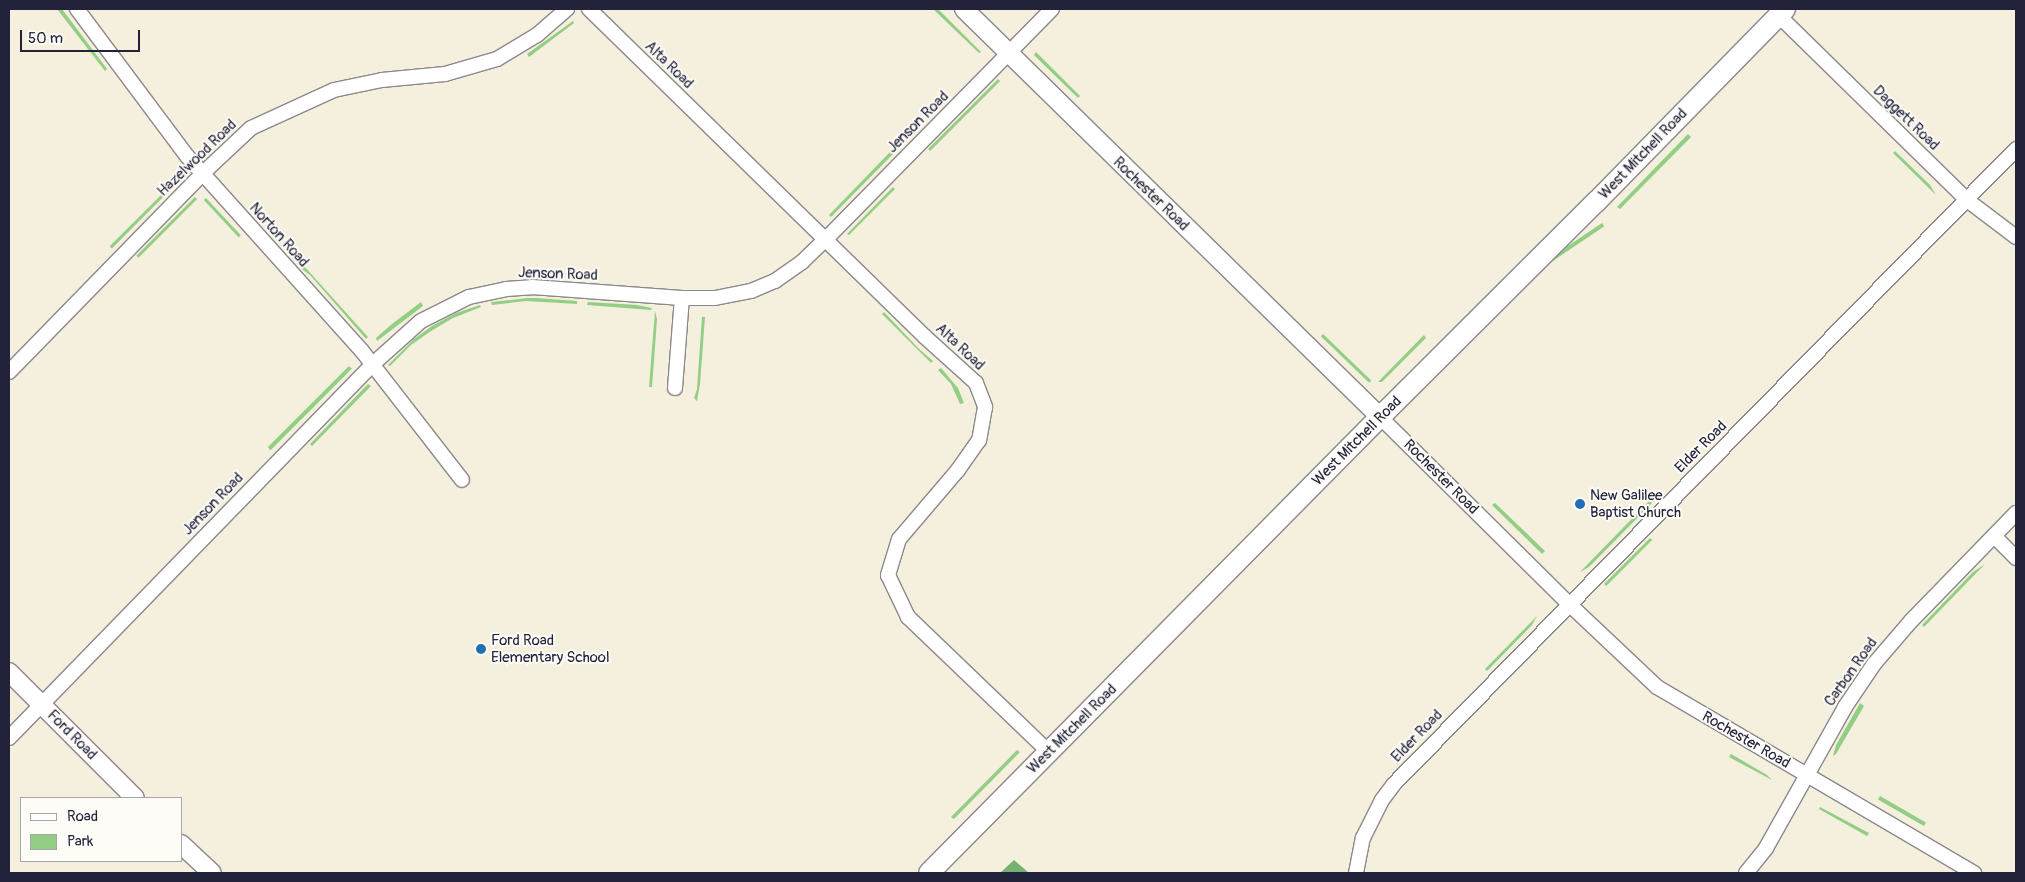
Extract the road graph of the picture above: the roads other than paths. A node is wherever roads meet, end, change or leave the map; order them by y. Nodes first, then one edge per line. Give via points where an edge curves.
1 (77, 9) edge
2 (567, 9) edge
3 (589, 9) edge
4 (964, 9) edge
5 (1052, 9) edge
6 (1781, 12) edge
7 (1009, 54) junction
8 (2016, 149) edge
9 (202, 174) junction
10 (1967, 200) junction
11 (2016, 237) edge
12 (825, 240) junction
13 (682, 298) junction
14 (373, 364) junction
15 (9, 372) edge
16 (675, 388) dead end
17 (1380, 417) junction
18 (462, 480) dead end
19 (2016, 513) edge
20 (1994, 536) junction
21 (2016, 558) edge
22 (1569, 604) junction
23 (9, 672) edge
24 (40, 704) junction
25 (9, 738) edge
26 (1048, 752) junction
27 (1806, 776) junction
28 (135, 797) edge
29 (182, 845) edge
30 (212, 873) edge
31 (929, 873) edge
32 (1356, 873) edge
33 (1746, 873) edge
34 (1974, 873) edge

1 - 9 street, Norton Road
2 - 9 street, Hazelwood Road via 537,35 497,59 445,74 382,80 334,90 252,128
3 - 12 street, Alta Road
4 - 7 street, Rochester Road
5 - 7 street, Jenson Road
6 - 10 street, Daggett Road
6 - 17 main road, West Mitchell Road
7 - 12 street, Jenson Road
7 - 17 street, Rochester Road
8 - 10 street, Elder Road
9 - 14 street, Norton Road
9 - 15 street, Hazelwood Road
10 - 11 street, Daggett Road
10 - 22 street, Elder Road
12 - 13 street, Jenson Road via 790,271 763,287 731,296
12 - 26 street, Alta Road via 976,382 984,407 979,440 958,470 899,539 888,575 908,616
13 - 14 street, Jenson Road via 532,287 486,292 456,302 422,321
13 - 16 street
14 - 18 street, Norton Road
14 - 24 street, Jenson Road
17 - 22 street, Rochester Road
17 - 26 main road, West Mitchell Road
19 - 20 street, Carbon Road
20 - 21 street
20 - 27 street, Carbon Road via 1874,664
22 - 27 street, Rochester Road via 1662,690
22 - 32 street, Elder Road via 1394,784 1363,838
23 - 24 street, Ford Road
24 - 25 street, Jenson Road
24 - 28 street, Ford Road
26 - 31 main road, West Mitchell Road
27 - 33 street, Carbon Road via 1766,848
27 - 34 street, Rochester Road
29 - 30 street

